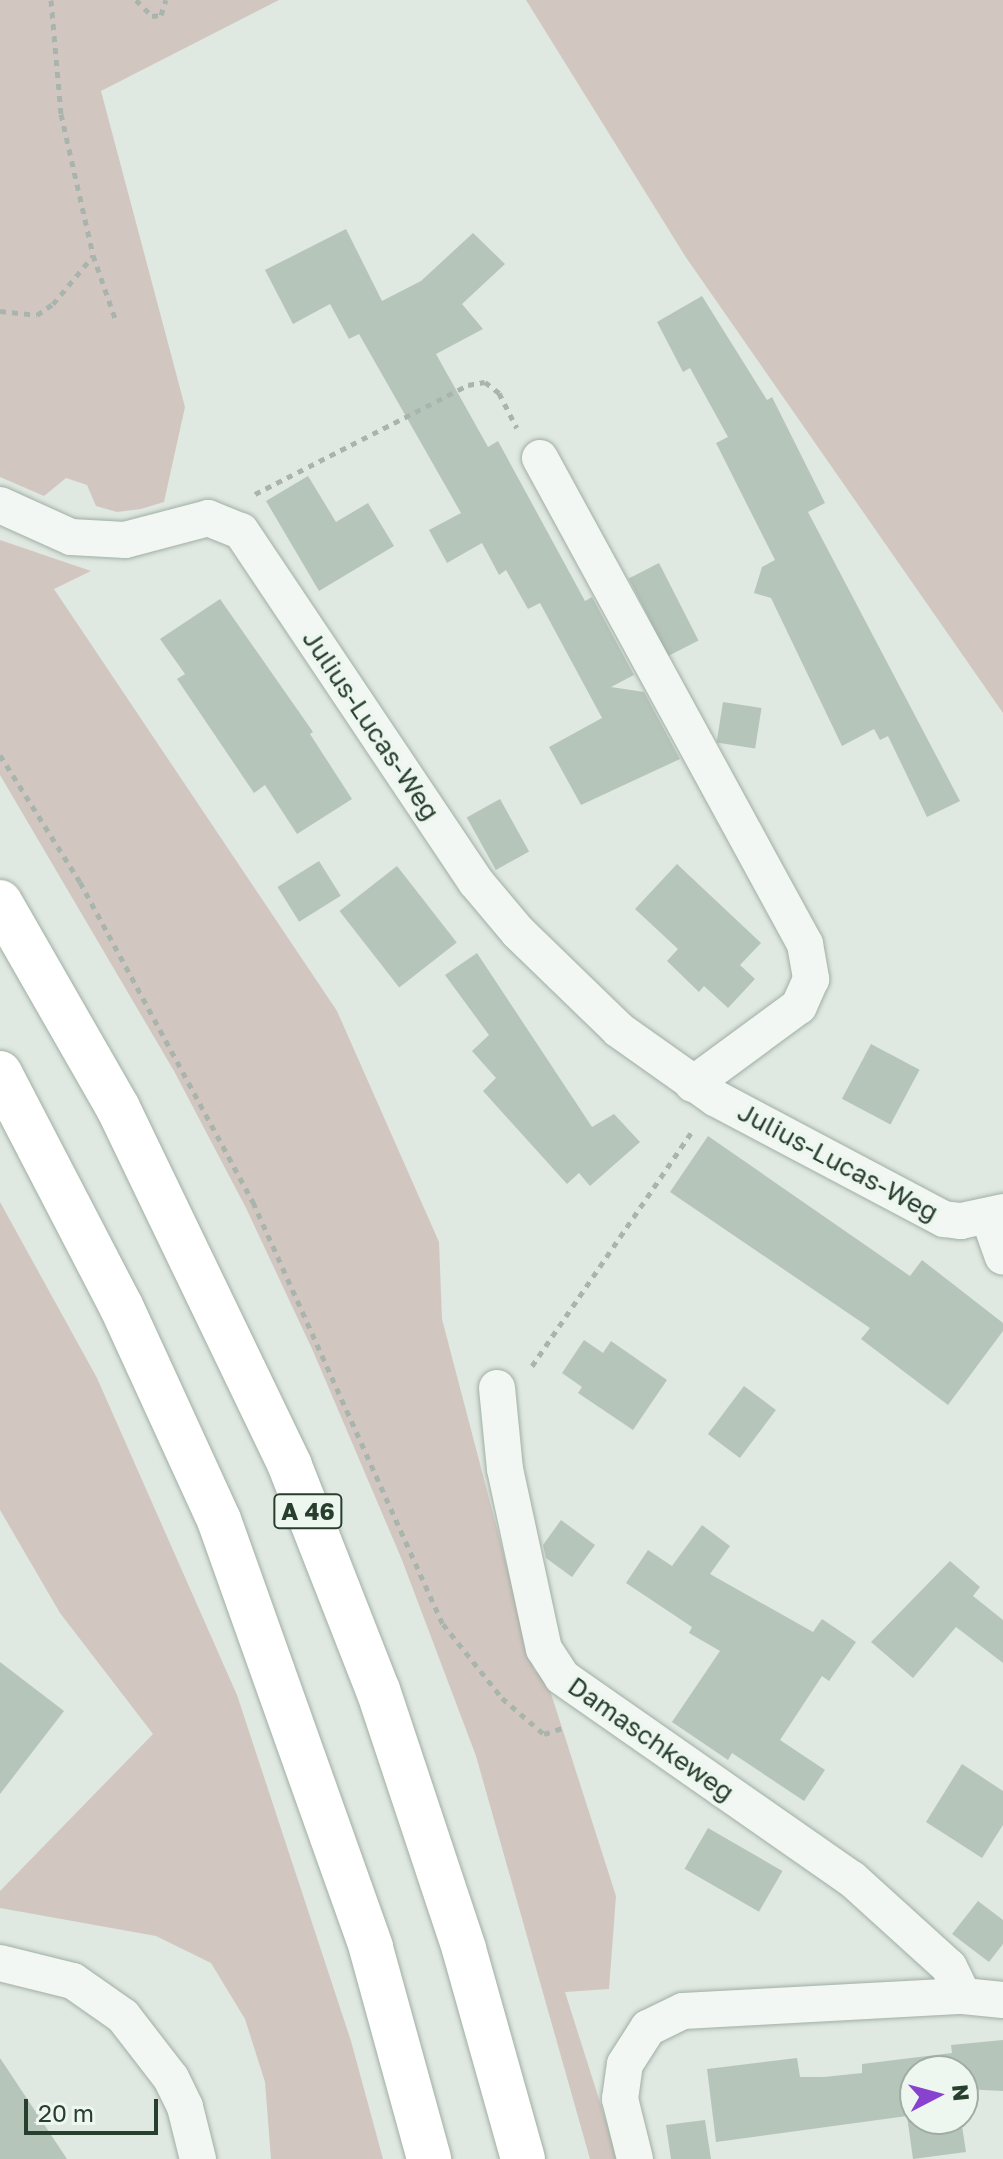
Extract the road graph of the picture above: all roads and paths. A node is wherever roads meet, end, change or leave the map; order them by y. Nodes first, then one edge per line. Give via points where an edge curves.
1 (51, 0) edge
2 (136, 0) edge
3 (166, 0) edge
4 (93, 255) junction
5 (0, 311) edge
6 (115, 318) dead end
7 (540, 458) joint
8 (0, 505) edge
9 (208, 518) junction
10 (0, 755) edge
11 (0, 902) edge
12 (0, 1073) edge
13 (704, 1091) junction
14 (996, 1215) edge
15 (1003, 1257) edge
16 (532, 1366) dead end
17 (497, 1388) dead end
18 (596, 1702) junction
19 (0, 1963) edge
20 (963, 1996) junction
21 (1003, 2000) edge
22 (198, 2159) edge
23 (429, 2159) edge
24 (523, 2159) edge
25 (635, 2159) edge

1 - 4 path via 61,114
2 - 3 path via 152,16 161,15
4 - 5 path via 53,304 37,315
4 - 6 path
7 - 9 path via 528,451 499,393 485,382 468,385
7 - 13 street via 805,944 811,979 799,1006
8 - 9 street via 71,537 125,540
9 - 13 street, Julius-Lucas-Weg via 241,531 476,882 510,922 619,1030
10 - 18 path via 80,882 253,1202 443,1624 502,1698 544,1734 576,1723
11 - 24 highway, A 46 via 125,1122 290,1466 378,1690 464,1949
12 - 23 highway via 121,1306 219,1520 371,1948
13 - 14 street, Julius-Lucas-Weg via 944,1219
13 - 16 path
14 - 15 street, Julius-Lucas-Weg
17 - 18 street, Damaschkeweg via 505,1469 544,1649 562,1677
18 - 20 street, Damaschkeweg via 852,1879 949,1967
19 - 22 street via 73,1981 123,2016 171,2078 185,2107
20 - 21 street
20 - 25 street via 718,2005 683,2011 648,2028 625,2064 620,2099

